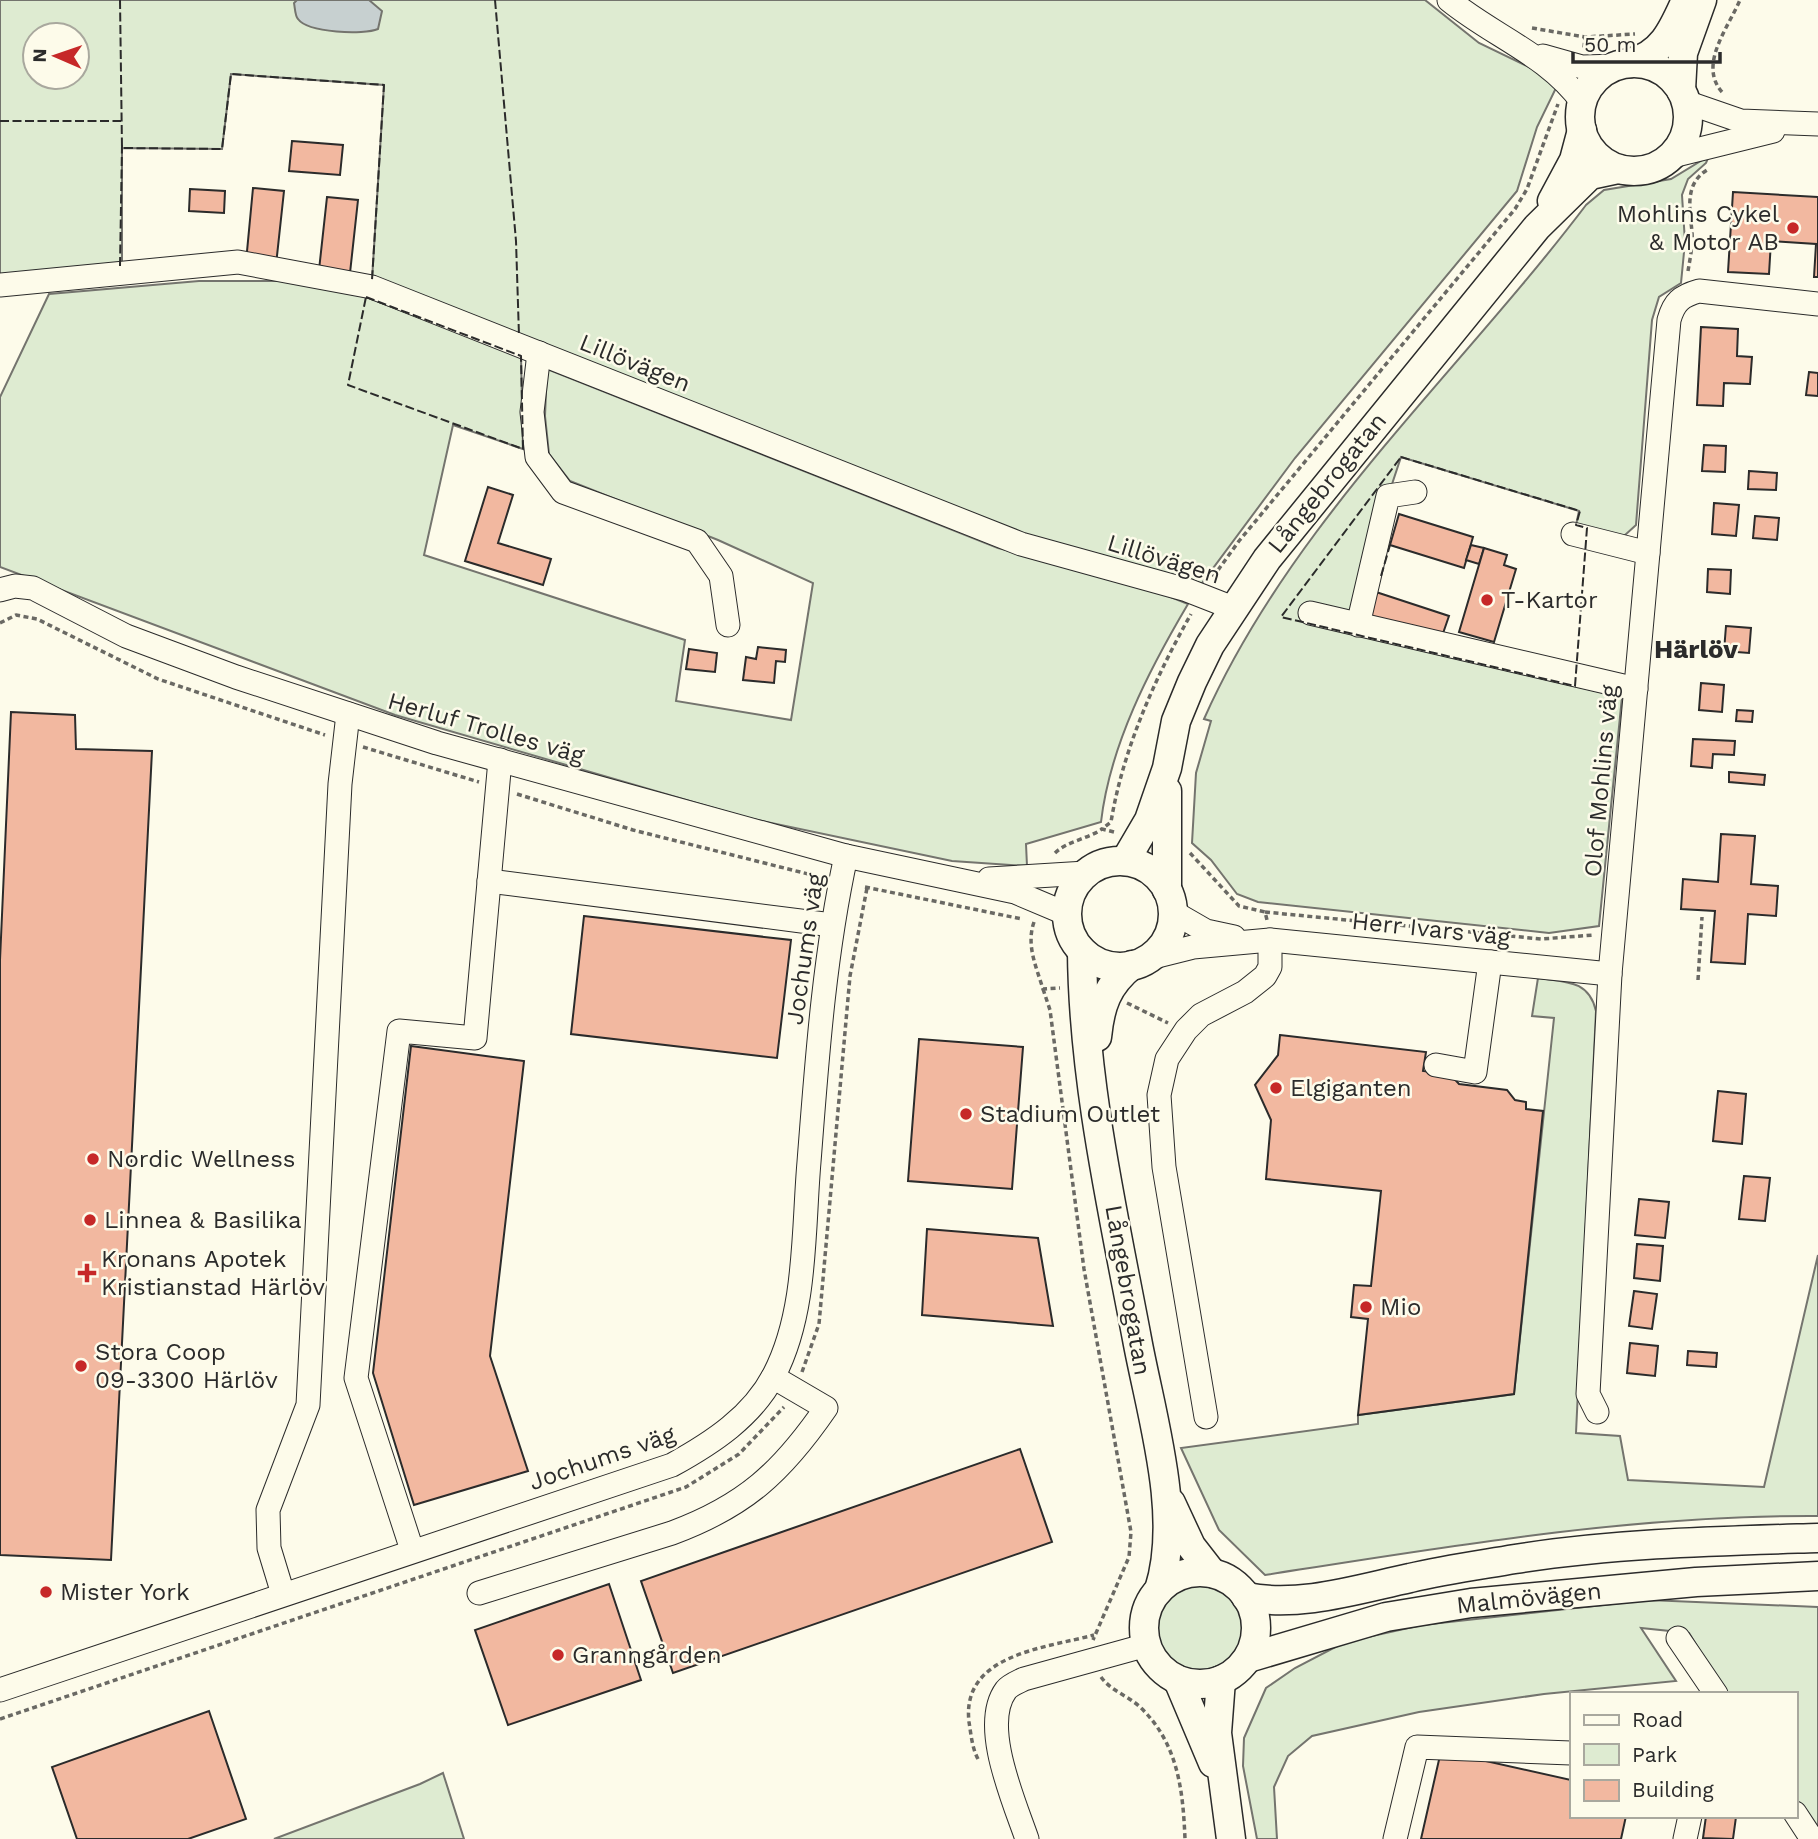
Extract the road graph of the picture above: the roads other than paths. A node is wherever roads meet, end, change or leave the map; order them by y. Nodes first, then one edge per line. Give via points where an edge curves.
1 (1449, 0) edge
2 (1686, 0) edge
3 (1702, 0) edge
4 (1527, 51) junction
5 (1625, 64) junction
6 (1684, 96) junction
7 (1582, 116) junction
8 (1811, 124) edge
9 (1672, 156) junction
10 (1618, 169) junction
11 (1537, 227) junction
12 (0, 285) edge
13 (1818, 304) edge
14 (539, 353) junction
15 (1415, 492) dead end
16 (1573, 534) dead end
17 (1648, 553) junction
18 (0, 590) edge
19 (1233, 608) junction
20 (1310, 613) dead end
21 (728, 625) dead end
22 (1358, 625) junction
23 (1636, 689) junction
24 (348, 714) junction
25 (499, 760) junction
26 (1167, 768) junction
27 (846, 856) junction
28 (1125, 861) junction
29 (1086, 873) junction
30 (972, 880) junction
31 (489, 881) junction
32 (1170, 901) junction
33 (1067, 914) junction
34 (832, 925) junction
35 (1247, 940) junction
36 (1270, 940) junction
37 (1083, 951) junction
38 (1140, 962) junction
39 (1490, 962) junction
40 (1610, 974) junction
41 (1436, 1065) dead end
42 (1095, 1096) junction
43 (773, 1377) junction
44 (1597, 1412) dead end
45 (1206, 1417) dead end
46 (1164, 1484) junction
47 (1818, 1538) edge
48 (412, 1550) junction
49 (1212, 1573) junction
50 (1818, 1576) edge
51 (1696, 1582) junction
52 (1818, 1589) edge
53 (1159, 1590) junction
54 (479, 1593) dead end
55 (283, 1594) junction
56 (1247, 1597) junction
57 (1678, 1638) dead end
58 (1147, 1645) junction
59 (1248, 1658) junction
60 (1178, 1680) junction
61 (1221, 1681) junction
62 (0, 1689) edge
63 (1715, 1692) edge
64 (1570, 1753) edge
65 (1223, 1792) junction
66 (1797, 1816) edge
67 (1690, 1818) edge
68 (1027, 1839) edge
69 (1231, 1839) edge
70 (1395, 1839) edge
71 (1685, 1839) edge
72 (1812, 1839) edge

1 - 4 street
2 - 5 main road via 1664,42 1649,58
3 - 6 main road via 1683,53
4 - 5 street via 1582,67
4 - 7 street via 1563,78
5 - 6 main road via 1643,64 1665,73
5 - 7 main road via 1596,79
6 - 8 street via 1732,120
6 - 9 main road via 1688,121 1684,140
7 - 10 main road via 1594,155
7 - 11 main road, Långebrogatan via 1574,160
8 - 9 street
9 - 10 main road via 1647,170
10 - 11 main road, Långebrogatan via 1590,175
11 - 19 main road, Långebrogatan via 1360,442
12 - 14 street, Lillövägen via 238,262 372,287
13 - 17 street, Olof Mohlins väg via 1699,291 1673,304
14 - 19 street, Lillövägen via 1021,544 1187,590
14 - 21 street via 532,412 537,457 563,492 697,541 721,576
15 - 22 street via 1388,496
16 - 17 street
17 - 23 street, Olof Mohlins väg
18 - 24 street, Herluf Trolles väg via 33,588 126,636
19 - 26 main road, Långebrogatan via 1192,682 1176,721
20 - 22 street
22 - 23 street
23 - 40 street, Olof Mohlins väg
24 - 25 street, Herluf Trolles väg
24 - 55 street via 340,784 308,1405 268,1510 269,1548
25 - 27 street, Herluf Trolles väg
25 - 31 street
26 - 28 main road, Långebrogatan via 1149,820
26 - 32 main road, Långebrogatan
27 - 30 street, Herluf Trolles väg
27 - 34 street, Jochums väg
28 - 29 main road via 1104,863
28 - 32 main road via 1150,870
29 - 30 street, Herluf Trolles väg
29 - 33 main road via 1073,889
30 - 33 street, Herluf Trolles väg
31 - 34 street
31 - 48 street via 475,1038 399,1031 356,1378
32 - 35 street, Herr Ivars väg via 1206,931
32 - 38 main road via 1167,938
33 - 37 main road via 1071,934
34 - 43 street, Jochums väg via 794,1315
35 - 36 street, Herr Ivars väg
35 - 38 street, Herr Ivars väg via 1193,947
36 - 39 street, Herr Ivars väg
36 - 45 street via 1270,967 1265,976 1201,1015 1186,1030 1167,1059 1159,1095 1166,1180
37 - 38 main road via 1105,964
37 - 42 main road, Långebrogatan
38 - 42 main road, Långebrogatan via 1116,977 1102,1006
39 - 40 street, Herr Ivars väg
39 - 41 street via 1475,1073
40 - 44 street, Olof Mohlins väg via 1588,1394
42 - 46 main road, Långebrogatan
43 - 48 street, Jochums väg via 735,1425 707,1447 672,1465
43 - 54 street via 826,1408 793,1455 751,1495 701,1523
46 - 49 main road, Långebrogatan via 1191,1546
46 - 53 main road, Långebrogatan via 1168,1552
47 - 56 main road, Malmövägen via 1600,1549 1517,1559 1311,1598 1276,1601
48 - 55 street, Jochums väg
49 - 53 main road via 1183,1575
49 - 56 main road
50 - 51 main road, Malmövägen
51 - 52 main road
51 - 59 main road, Malmövägen via 1543,1594 1413,1612
53 - 58 main road via 1146,1613
55 - 62 street, Jochums väg
56 - 59 main road via 1256,1627
57 - 63 street
58 - 60 main road via 1157,1664
58 - 68 street via 1095,1657 1007,1688 997,1707 995,1731
59 - 61 main road
60 - 61 main road via 1192,1684
60 - 65 main road
61 - 65 main road via 1217,1733
64 - 70 street via 1417,1747
65 - 69 main road
66 - 72 street
67 - 71 street

